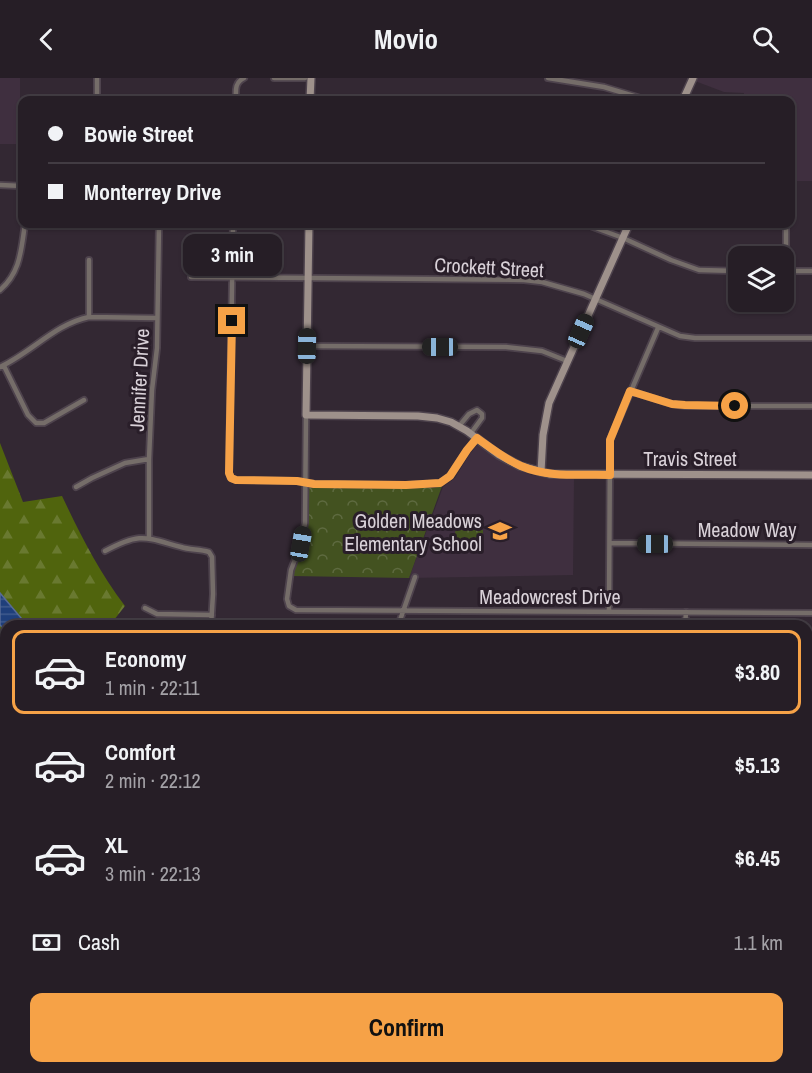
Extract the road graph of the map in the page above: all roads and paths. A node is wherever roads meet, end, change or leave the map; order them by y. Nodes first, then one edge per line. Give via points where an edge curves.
1 (97, 78) edge
2 (244, 78) edge
3 (274, 78) edge
4 (305, 78) edge
5 (311, 78) edge
6 (548, 78) edge
7 (693, 78) edge
8 (97, 96) edge
9 (236, 96) edge
10 (310, 96) edge
11 (634, 96) edge
12 (685, 96) edge
13 (0, 185) edge
14 (18, 186) edge
15 (24, 228) edge
16 (159, 228) edge
17 (233, 228) edge
18 (309, 228) edge
19 (596, 228) edge
20 (627, 228) edge
21 (786, 228) edge
22 (623, 238) junction
23 (785, 246) edge
24 (89, 260) dead end
25 (728, 271) edge
26 (794, 271) edge
27 (812, 271) edge
28 (191, 277) dead end
29 (232, 278) junction
30 (308, 278) junction
31 (0, 290) edge
32 (595, 299) junction
33 (89, 317) junction
34 (157, 318) junction
35 (658, 328) junction
36 (812, 339) edge
37 (307, 346) junction
38 (567, 361) junction
39 (2, 366) edge
40 (630, 391) junction
41 (84, 400) dead end
42 (812, 406) edge
43 (306, 415) junction
44 (459, 426) junction
45 (474, 436) junction
46 (150, 459) junction
47 (541, 472) junction
48 (610, 475) junction
49 (812, 475) edge
50 (305, 483) junction
51 (76, 487) dead end
52 (149, 537) junction
53 (610, 543) junction
54 (812, 545) edge
55 (105, 550) dead end
56 (415, 577) dead end
57 (145, 608) dead end
58 (403, 611) junction
59 (609, 611) junction
60 (686, 612) junction
61 (812, 613) edge
62 (212, 615) junction
63 (212, 620) edge
64 (400, 620) edge
65 (686, 620) edge

1 - 8 street
2 - 9 street via 236,86
3 - 4 street
5 - 10 street
6 - 11 street
7 - 12 street
13 - 14 street
15 - 31 street via 15,273
16 - 34 street, Jennifer Drive
17 - 29 street
18 - 30 street
19 - 22 street
20 - 22 street
21 - 23 street
22 - 25 street via 699,270
22 - 32 street
24 - 33 street
26 - 27 street
28 - 29 street, Crockett Street
29 - 30 street, Crockett Street
29 - 50 street via 229,473 236,480
30 - 32 street, Crockett Street via 524,280
30 - 37 street
32 - 35 street, Crockett Street
32 - 38 street
33 - 34 street
33 - 39 street via 69,324
34 - 46 street, Jennifer Drive
35 - 36 street, Crockett Street via 695,338
35 - 40 street
37 - 38 street via 506,347 542,351
37 - 43 street
38 - 47 street via 545,418
39 - 41 street via 36,423 44,423
40 - 42 street via 672,404
40 - 48 street via 610,440
43 - 44 street, Travis Street via 418,416
43 - 50 street
44 - 45 street, Travis Street
44 - 45 street via 477,410 482,418
45 - 47 street, Travis Street via 520,466
45 - 50 street via 450,476 440,483
46 - 51 street via 125,463
46 - 52 street, Jennifer Drive
47 - 48 street, Travis Street
48 - 49 street, Travis Street
48 - 53 street
50 - 58 street, Meadowcrest Drive via 305,523 291,570 289,606 308,611
52 - 55 street
52 - 62 street via 209,552
53 - 54 street, Meadow Way
53 - 59 street
56 - 58 street
57 - 62 street via 157,615
58 - 59 street, Meadowcrest Drive
58 - 64 street
59 - 60 street, Meadowcrest Drive
60 - 61 street, Meadowcrest Drive
60 - 65 street
62 - 63 street

